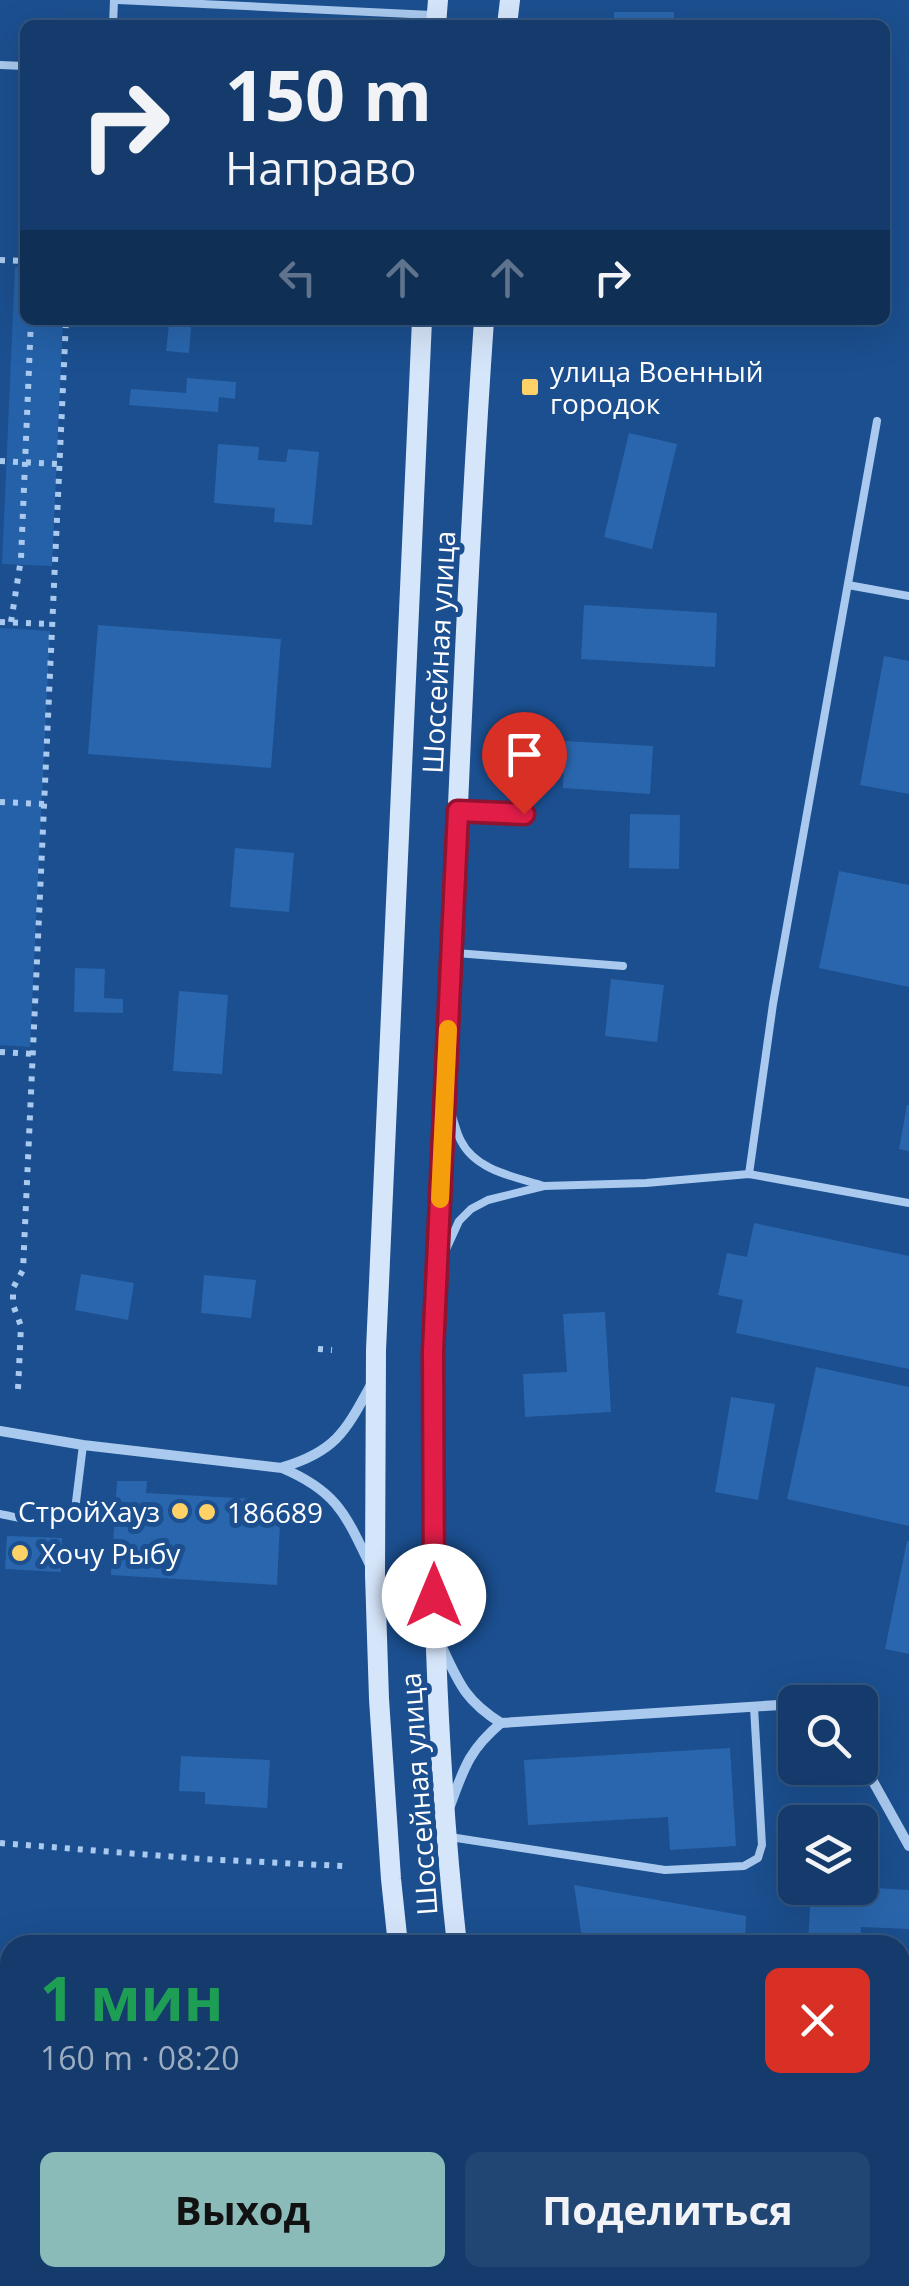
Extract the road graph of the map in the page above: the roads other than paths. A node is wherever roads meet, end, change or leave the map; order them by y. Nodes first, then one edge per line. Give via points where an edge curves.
1 (116, 0) edge
2 (361, 12) junction
3 (437, 13) edge
4 (360, 20) edge
5 (422, 325) edge
6 (484, 325) edge
7 (877, 421) dead end
8 (848, 585) junction
9 (909, 596) edge
10 (458, 811) junction
11 (524, 814) dead end
12 (451, 952) junction
13 (623, 966) dead end
14 (445, 1094) junction
15 (749, 1174) junction
16 (544, 1186) junction
17 (909, 1204) edge
18 (437, 1271) junction
19 (376, 1377) junction
20 (0, 1431) edge
21 (83, 1445) junction
22 (282, 1468) junction
23 (0, 1514) edge
24 (375, 1575) junction
25 (434, 1631) junction
26 (778, 1705) edge
27 (754, 1707) junction
28 (501, 1724) junction
29 (875, 1785) edge
30 (445, 1829) junction
31 (909, 1846) edge
32 (397, 1935) edge
33 (456, 1935) edge

1 - 2 lane
2 - 3 lane
2 - 4 lane
5 - 19 main road, Шоссейная улица
6 - 10 main road, Шоссейная улица
7 - 8 lane
8 - 9 lane
8 - 15 lane
10 - 11 lane
10 - 12 main road, Шоссейная улица
12 - 13 lane
12 - 14 main road, Шоссейная улица
14 - 16 lane via 472,1156
14 - 18 main road, Шоссейная улица
15 - 16 lane
15 - 17 lane
16 - 18 lane via 471,1208
18 - 25 main road, Шоссейная улица
19 - 22 street via 329,1447
19 - 24 main road, Шоссейная улица
20 - 21 street
21 - 22 street
21 - 23 lane via 70,1518
22 - 24 street via 330,1496
24 - 32 main road, Шоссейная улица
25 - 28 street via 461,1688
25 - 30 main road, Шоссейная улица
26 - 27 street
27 - 28 street
27 - 30 lane via 762,1844 758,1858 744,1866 665,1870
28 - 30 street via 464,1766
29 - 31 street
30 - 33 main road, Шоссейная улица

